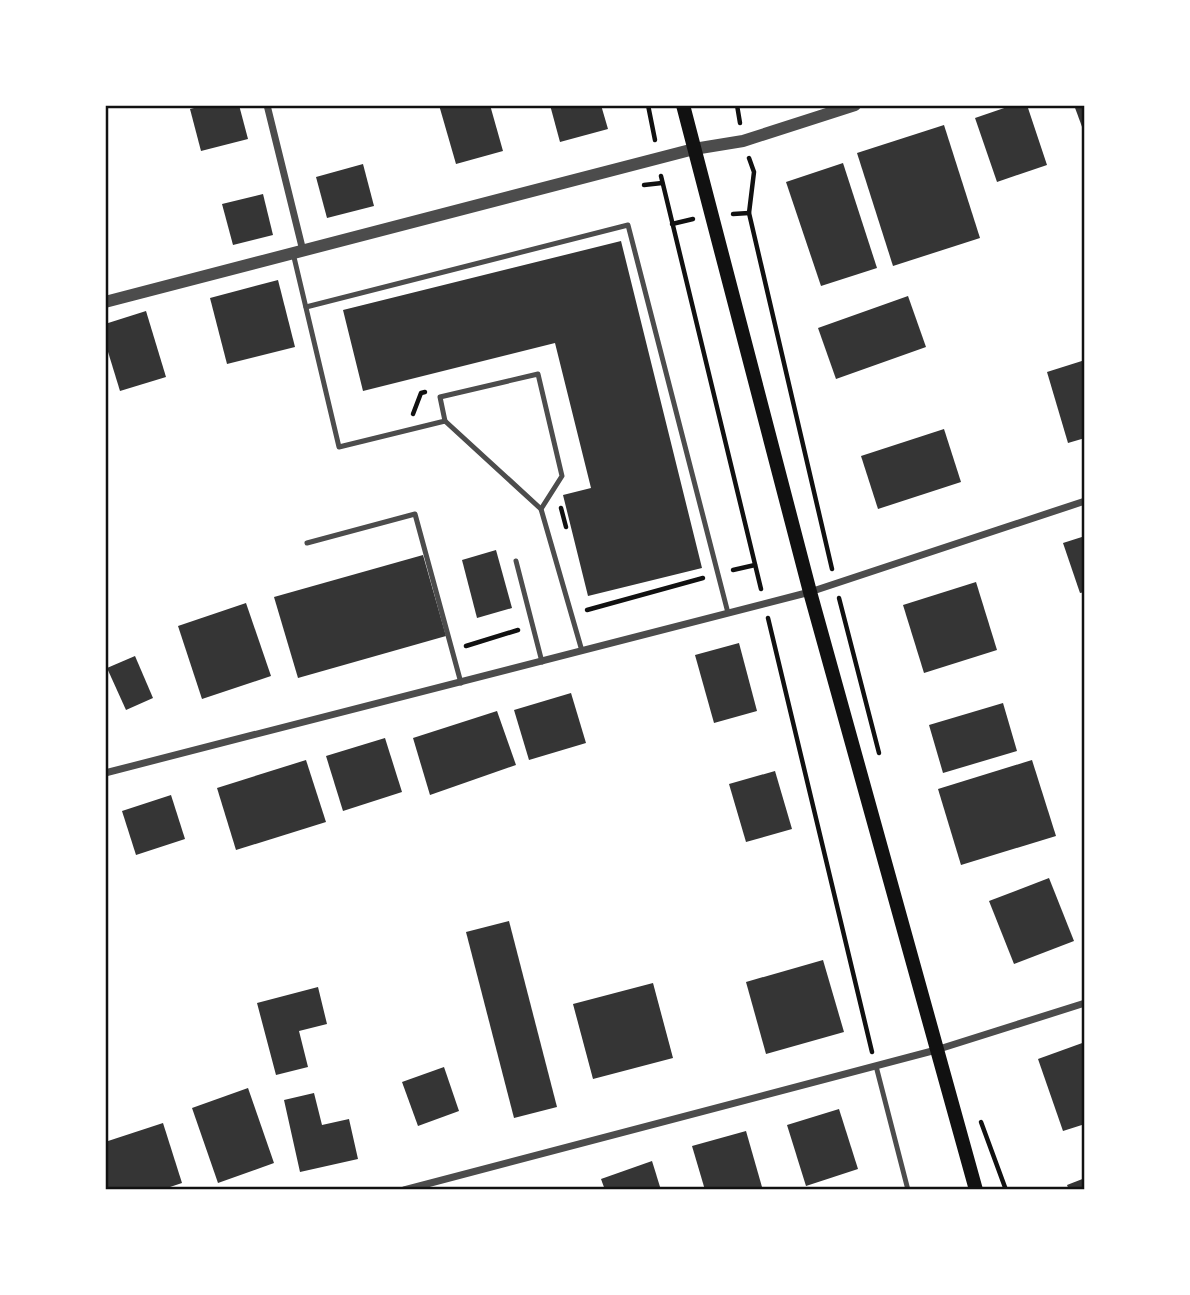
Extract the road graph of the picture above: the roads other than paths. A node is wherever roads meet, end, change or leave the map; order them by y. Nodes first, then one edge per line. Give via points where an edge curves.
1 (267, 105) edge
2 (682, 105) edge
3 (855, 105) edge
4 (694, 149) junction
5 (298, 252) junction
6 (105, 302) edge
7 (306, 307) junction
8 (445, 421) junction
9 (1085, 501) edge
10 (541, 509) junction
11 (307, 543) dead end
12 (516, 561) dead end
13 (810, 592) junction
14 (728, 613) junction
15 (582, 651) junction
16 (542, 662) junction
17 (461, 683) junction
18 (105, 773) edge
19 (1085, 1003) edge
20 (936, 1050) junction
21 (876, 1066) junction
22 (404, 1190) edge
23 (908, 1190) edge
24 (976, 1190) edge

1 - 5 street
2 - 4 main road
3 - 4 street via 743,141
4 - 5 street
4 - 13 main road
5 - 6 street
5 - 7 lane
7 - 8 lane via 339,447
7 - 14 lane via 628,225
8 - 10 lane
8 - 10 lane via 440,397 538,374 562,476
9 - 13 street
10 - 15 lane
11 - 17 lane via 415,514
12 - 16 lane
13 - 14 street
13 - 20 main road
14 - 15 street
15 - 16 street
16 - 17 street
17 - 18 street
19 - 20 street
20 - 21 street
20 - 24 main road
21 - 22 street
21 - 23 lane

